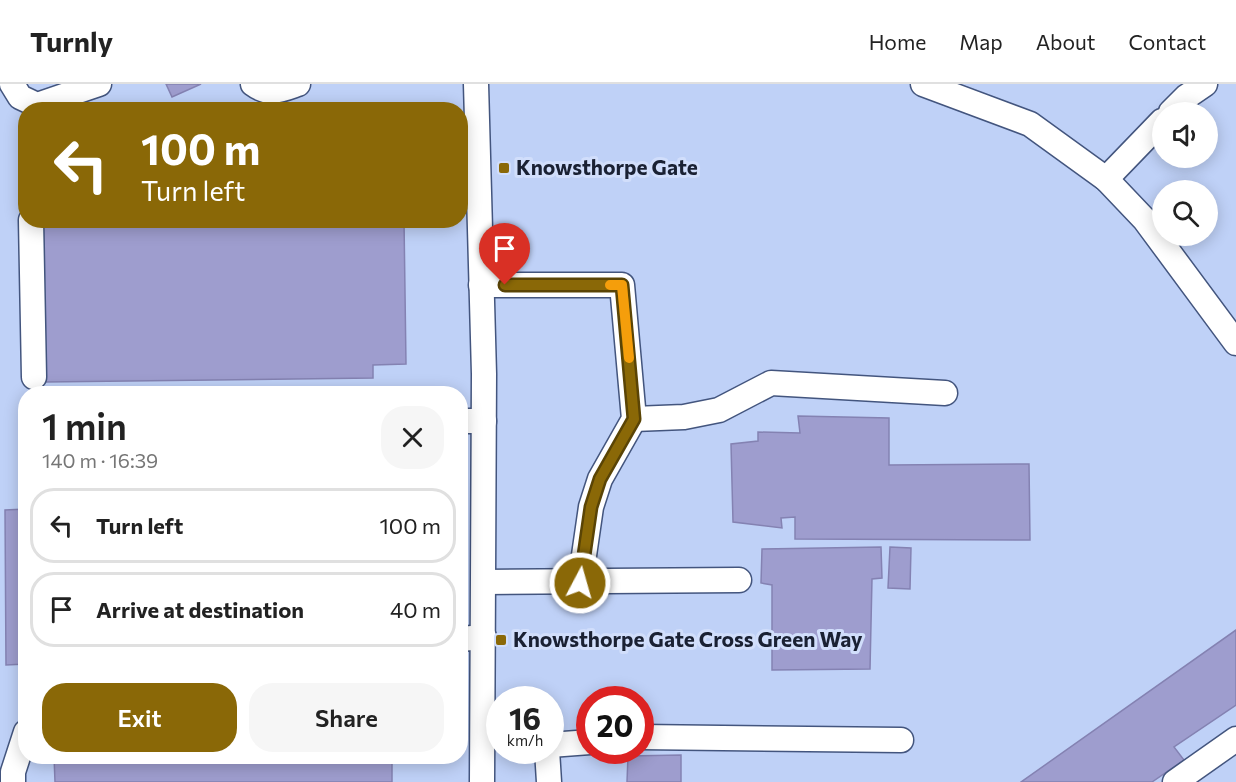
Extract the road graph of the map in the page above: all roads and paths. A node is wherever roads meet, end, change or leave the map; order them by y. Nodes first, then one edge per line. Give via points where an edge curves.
1 (12, 84) edge
2 (99, 84) edge
3 (253, 84) edge
4 (298, 84) edge
5 (476, 84) edge
6 (923, 84) edge
7 (1206, 84) edge
8 (31, 102) edge
9 (46, 102) edge
10 (1181, 102) edge
11 (1152, 131) edge
12 (469, 142) edge
13 (1106, 179) junction
14 (31, 228) edge
15 (481, 285) junction
16 (1236, 343) edge
17 (34, 377) dead end
18 (945, 393) dead end
19 (634, 419) junction
20 (472, 421) edge
21 (739, 580) dead end
22 (484, 582) junction
23 (580, 583) junction
24 (472, 638) edge
25 (654, 737) edge
26 (1236, 739) edge
27 (901, 740) dead end
28 (18, 759) edge
29 (548, 764) edge
30 (13, 782) edge
31 (482, 782) edge
32 (549, 782) edge
33 (1175, 782) edge

1 - 8 street via 20,96
2 - 9 street
3 - 4 street via 265,92 278,92
5 - 12 street
6 - 13 street via 1030,124
7 - 10 street
11 - 13 street
12 - 15 street
13 - 16 street via 1145,220
14 - 17 street
15 - 19 street via 622,285
15 - 20 street
18 - 19 street via 771,382 719,410 684,417
19 - 23 street via 600,479 591,507
20 - 22 street
21 - 23 street
22 - 23 street
22 - 24 street
24 - 31 street
25 - 27 street
26 - 33 street
28 - 30 street
29 - 32 street

